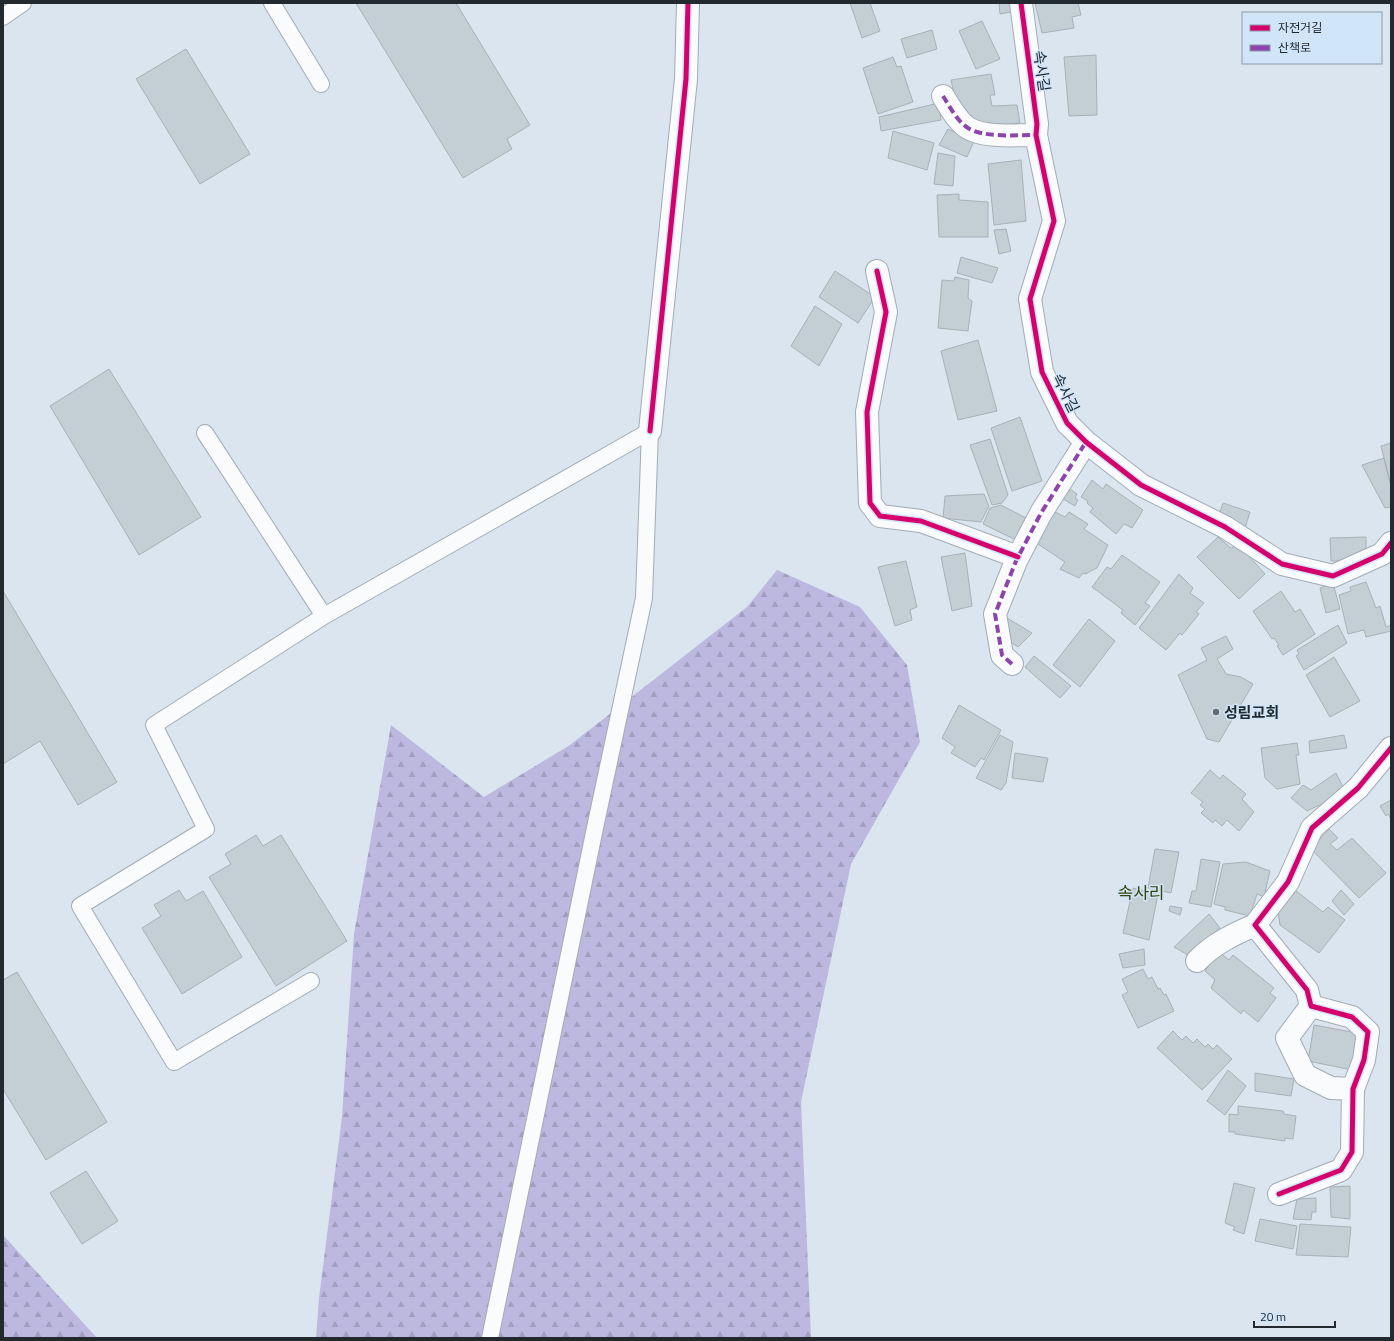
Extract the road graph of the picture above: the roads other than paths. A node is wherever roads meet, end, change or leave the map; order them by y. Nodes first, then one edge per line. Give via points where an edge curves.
1 (23, 3) edge
2 (272, 3) edge
3 (688, 3) edge
4 (1021, 3) edge
5 (3, 16) edge
6 (321, 84) dead end
7 (943, 96) dead end
8 (1036, 135) junction
9 (877, 271) dead end
10 (650, 431) junction
11 (205, 433) dead end
12 (1086, 442) junction
13 (1391, 545) edge
14 (1018, 557) junction
15 (324, 616) junction
16 (1012, 664) dead end
17 (1391, 748) edge
18 (1255, 925) junction
19 (1197, 961) dead end
20 (311, 981) dead end
21 (1311, 1006) junction
22 (1353, 1088) junction
23 (1279, 1194) dead end
24 (490, 1338) edge

1 - 5 lane
2 - 6 lane
3 - 10 street via 686,79
4 - 8 street, 속사길 via 1037,124
7 - 8 street via 953,113 968,128 994,136
8 - 12 street, 속사길 via 1054,221 1030,299 1042,372 1068,423
9 - 14 street via 886,312 867,412 870,503 880,516 921,521
10 - 15 lane
10 - 24 lane via 644,598
11 - 15 lane
12 - 13 street, 속사길 via 1141,485 1225,527 1282,564 1333,576 1382,554
12 - 14 street via 1041,513
14 - 16 street via 995,614 1002,655
15 - 20 lane via 154,725 206,830 80,906 174,1062
17 - 18 street via 1358,788 1312,828 1288,882
18 - 19 street via 1206,951
18 - 21 street via 1307,990
21 - 22 street via 1352,1017 1368,1032 1364,1060
21 - 22 street via 1287,1038 1305,1074 1331,1088
22 - 23 street via 1352,1152 1341,1170

